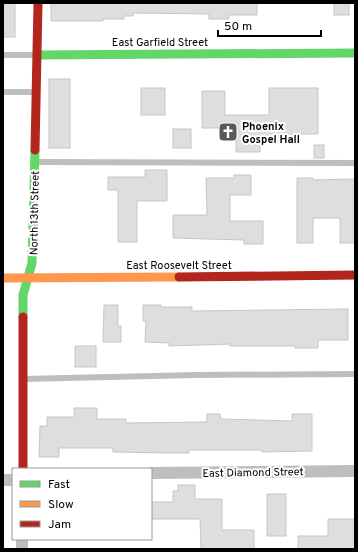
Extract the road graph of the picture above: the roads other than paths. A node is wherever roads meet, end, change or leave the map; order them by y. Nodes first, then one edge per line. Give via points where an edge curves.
1 (38, 3) edge
2 (355, 53) edge
3 (3, 55) edge
4 (37, 55) junction
5 (3, 92) edge
6 (36, 92) junction
7 (35, 162) junction
8 (355, 163) edge
9 (355, 275) edge
10 (3, 278) edge
11 (27, 278) junction
12 (355, 374) edge
13 (23, 379) junction
14 (23, 468) edge
15 (355, 471) edge
16 (152, 473) edge

1 - 4 street, North 13th Street
2 - 4 street, East Garfield Street
3 - 4 lane
4 - 6 street, North 13th Street
5 - 6 lane
6 - 7 street, North 13th Street
7 - 8 lane
7 - 11 street, North 13th Street via 32,263
9 - 11 street, East Roosevelt Street
10 - 11 street, East Roosevelt Street
11 - 13 street, North 13th Street via 23,294
12 - 13 lane
13 - 14 street, North 13th Street
15 - 16 street, East Diamond Street

